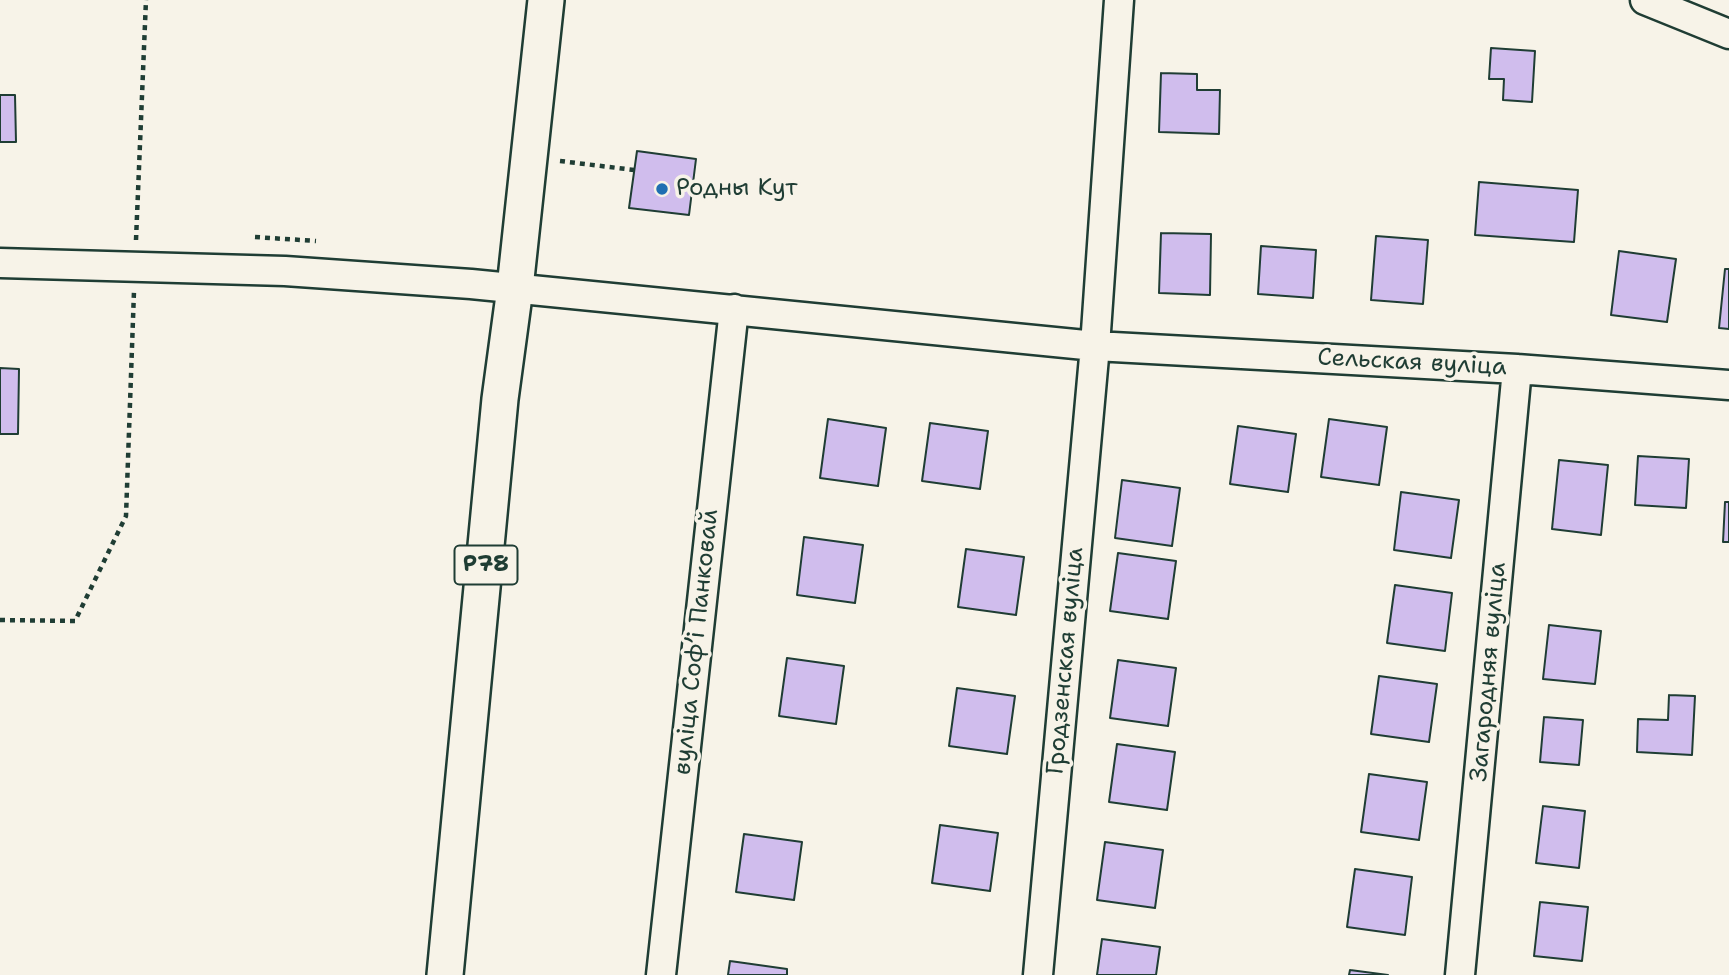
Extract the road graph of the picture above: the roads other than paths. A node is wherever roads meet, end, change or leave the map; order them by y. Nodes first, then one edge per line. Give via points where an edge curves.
1 (546, 0) edge
2 (1119, 0) edge
3 (1645, 0) edge
4 (1729, 34) edge
5 (0, 263) edge
6 (515, 288) junction
7 (734, 309) junction
8 (1095, 346) junction
9 (1517, 369) junction
10 (1729, 385) edge
11 (445, 975) edge
12 (661, 975) edge
13 (1038, 975) edge
14 (1460, 975) edge

1 - 6 main road, Р78
2 - 8 street, Гродзенская вуліца
3 - 4 street
5 - 6 street, Сельская вуліца via 285,271
6 - 7 street, Сельская вуліца
6 - 11 main road, Р78 via 500,399
7 - 8 street, Сельская вуліца
7 - 12 street, вуліца Софʼі Панковай
8 - 9 street, Сельская вуліца
8 - 13 street, Гродзенская вуліца
9 - 10 street, Сельская вуліца
9 - 14 street, Загародняя вуліца

